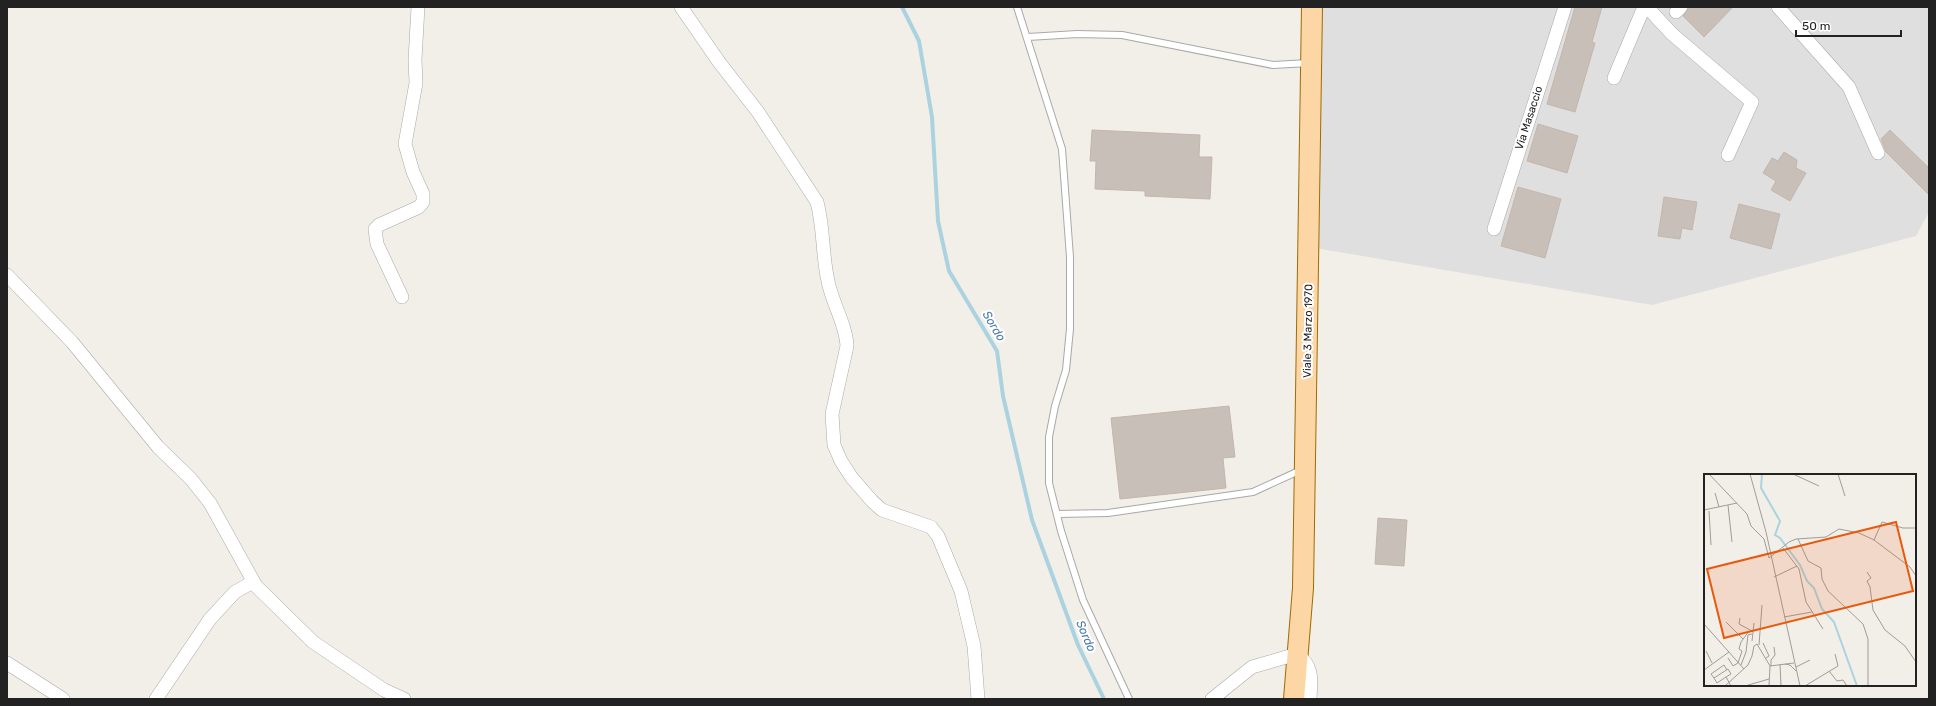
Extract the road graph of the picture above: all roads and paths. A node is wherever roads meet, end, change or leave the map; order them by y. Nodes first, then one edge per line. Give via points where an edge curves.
1 (418, 7) edge
2 (682, 7) edge
3 (1017, 7) edge
4 (1312, 7) edge
5 (1565, 7) edge
6 (1644, 7) edge
7 (1647, 7) edge
8 (1778, 7) edge
9 (1028, 37) junction
10 (1312, 63) junction
11 (1614, 78) dead end
12 (1878, 153) dead end
13 (1728, 155) dead end
14 (1494, 229) dead end
15 (7, 275) edge
16 (402, 297) dead end
17 (1305, 468) junction
18 (1057, 514) junction
19 (253, 582) junction
20 (1297, 654) junction
21 (7, 663) edge
22 (63, 699) edge
23 (156, 699) edge
24 (404, 699) edge
25 (978, 699) edge
26 (1129, 699) edge
27 (1212, 699) edge
28 (1294, 699) edge
29 (1310, 699) edge

1 - 16 street via 416,83 405,144 411,167 423,194 423,202 419,207 375,229 377,244
2 - 25 street via 719,62 758,112 817,202 824,264 832,299 847,336 832,414 834,445 852,478 882,510 931,527 938,536 961,591 974,646
3 - 9 lane
4 - 10 main road, Viale 3 Marzo 1970
5 - 14 street, Via Masaccio
6 - 11 street
7 - 13 street via 1672,34 1752,102
8 - 12 street via 1849,87
9 - 10 lane via 1122,35 1273,65
9 - 18 lane via 1062,149 1070,257 1070,329 1066,370 1048,437 1049,483
10 - 17 main road, Viale 3 Marzo 1970
15 - 19 street via 72,342 158,447 210,504
17 - 18 lane via 1253,492 1108,513
17 - 20 main road, Viale 3 Marzo 1970 via 1303,588
18 - 26 lane via 1083,600
19 - 23 street via 235,592 210,619
19 - 24 street via 313,642 384,690
20 - 27 street via 1252,667
20 - 28 main road, Viale 3 Marzo 1970
20 - 29 street via 1307,662 1311,677
21 - 22 street

